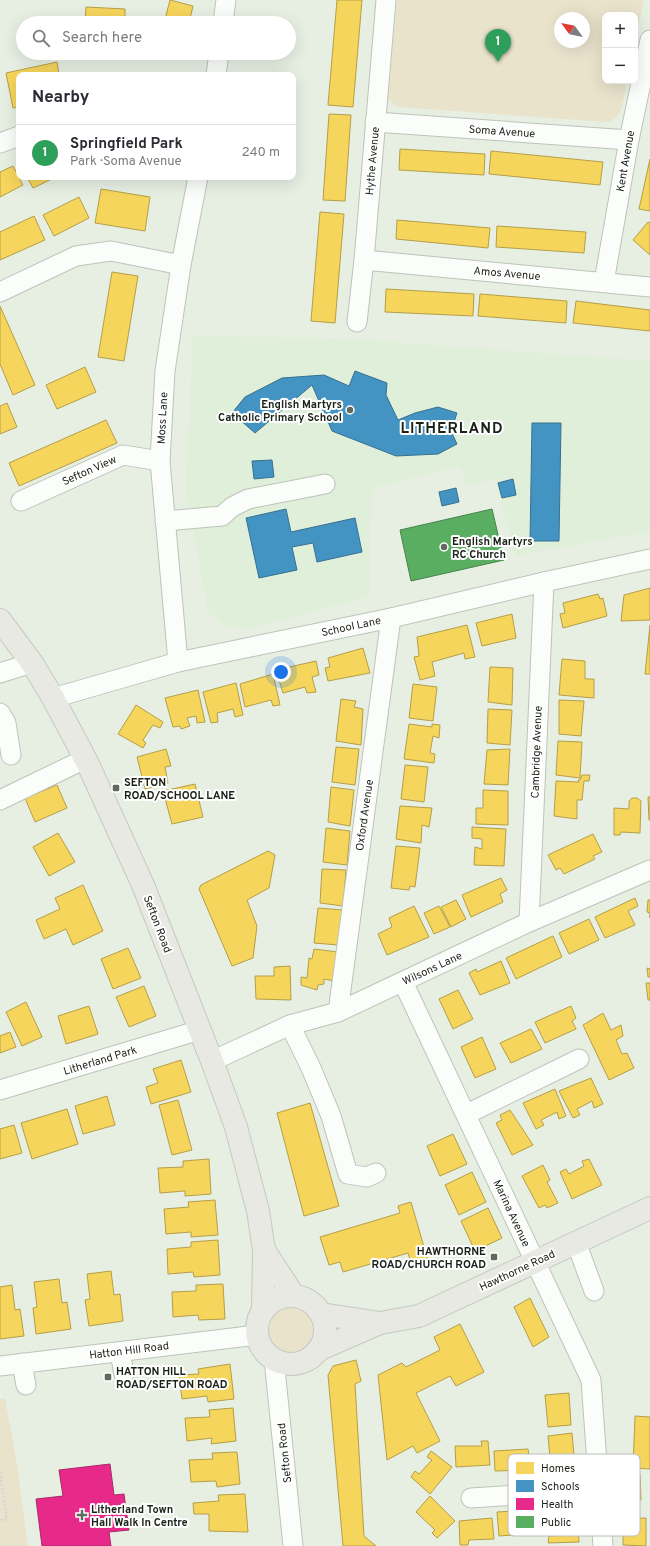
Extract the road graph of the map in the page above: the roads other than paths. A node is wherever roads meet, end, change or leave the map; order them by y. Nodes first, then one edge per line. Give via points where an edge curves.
1 (226, 0) edge
2 (386, 0) edge
3 (224, 16) edge
4 (650, 40) edge
5 (218, 60) edge
6 (216, 72) edge
7 (375, 122) junction
8 (16, 137) edge
9 (629, 140) junction
10 (0, 142) edge
11 (197, 180) edge
12 (364, 260) junction
13 (181, 265) junction
14 (604, 282) junction
15 (650, 287) edge
16 (0, 292) edge
17 (357, 322) dead end
18 (160, 461) junction
19 (324, 484) dead end
20 (21, 501) dead end
21 (165, 521) junction
22 (650, 559) edge
23 (544, 582) junction
24 (391, 618) junction
25 (0, 620) edge
26 (178, 662) junction
27 (32, 663) junction
28 (0, 673) edge
29 (53, 698) junction
30 (0, 714) edge
31 (11, 755) dead end
32 (85, 759) junction
33 (0, 800) edge
34 (650, 870) edge
35 (529, 922) junction
36 (403, 982) junction
37 (338, 1012) junction
38 (290, 1025) junction
39 (200, 1030) junction
40 (579, 1059) dead end
41 (212, 1061) junction
42 (0, 1090) edge
43 (467, 1114) junction
44 (376, 1172) dead end
45 (650, 1208) edge
46 (576, 1242) junction
47 (264, 1250) junction
48 (535, 1261) junction
49 (594, 1291) dead end
50 (294, 1296) junction
51 (263, 1311) junction
52 (321, 1314) junction
53 (380, 1324) junction
54 (257, 1335) junction
55 (318, 1350) junction
56 (120, 1352) junction
57 (274, 1359) junction
58 (22, 1362) junction
59 (0, 1366) edge
60 (124, 1374) dead end
61 (26, 1385) dead end
62 (596, 1454) edge
63 (508, 1496) edge
64 (471, 1498) dead end
65 (601, 1536) edge
66 (293, 1546) edge
67 (602, 1546) edge

1 - 3 street
2 - 7 street, Hythe Avenue
4 - 9 street, Kent Avenue
5 - 6 street
7 - 9 street, Soma Avenue
7 - 12 street, Hythe Avenue
8 - 10 street
9 - 14 street, Kent Avenue
11 - 13 street, Moss Lane
12 - 14 street, Amos Avenue
12 - 17 street, Hythe Avenue
13 - 16 street via 111,251 76,256
13 - 18 street, Moss Lane via 165,372
14 - 15 street, Amos Avenue
18 - 20 street, Sefton View via 123,455
18 - 21 street, Moss Lane
19 - 21 street via 248,499 232,507 222,516
21 - 26 street, Moss Lane
22 - 23 street, School Lane
23 - 24 street, School Lane
23 - 35 street, Cambridge Avenue
24 - 26 street, School Lane
24 - 37 street, Oxford Avenue
25 - 27 main road, Sefton Road
26 - 29 street, School Lane
27 - 28 street
27 - 29 main road, Sefton Road
29 - 32 main road, Sefton Road
30 - 31 street via 6,723
32 - 33 street
32 - 39 main road, Sefton Road via 143,885
34 - 35 street, Wilsons Lane
35 - 36 street, Wilsons Lane
36 - 37 street, Wilsons Lane
36 - 43 street, Marina Avenue
37 - 38 street, Wilsons Lane
38 - 41 street, Wilsons Lane
38 - 44 street via 331,1116 348,1174 367,1176
39 - 41 main road, Sefton Road
39 - 42 street, Litherland Park
40 - 43 street
41 - 47 main road, Sefton Road via 236,1127 258,1211
43 - 48 street, Marina Avenue
45 - 46 main road, Hawthorne Road
46 - 48 main road, Hawthorne Road
46 - 49 street
47 - 50 main road
47 - 51 main road
48 - 53 main road, Hawthorne Road via 419,1316
48 - 62 street, Marina Avenue via 591,1380
50 - 51 main road via 276,1299
50 - 52 main road via 310,1302
51 - 54 main road via 257,1326
52 - 53 main road, Hawthorne Road
52 - 55 main road via 325,1332
53 - 55 main road, Hawthorne Road
54 - 56 street, Hatton Hill Road
54 - 57 main road via 260,1345
55 - 57 main road via 312,1357 293,1364
56 - 58 street, Hatton Hill Road
56 - 60 street
57 - 66 street, Sefton Road
58 - 59 street, Hatton Hill Road
58 - 61 street
63 - 64 street
65 - 67 street, Marina Avenue

